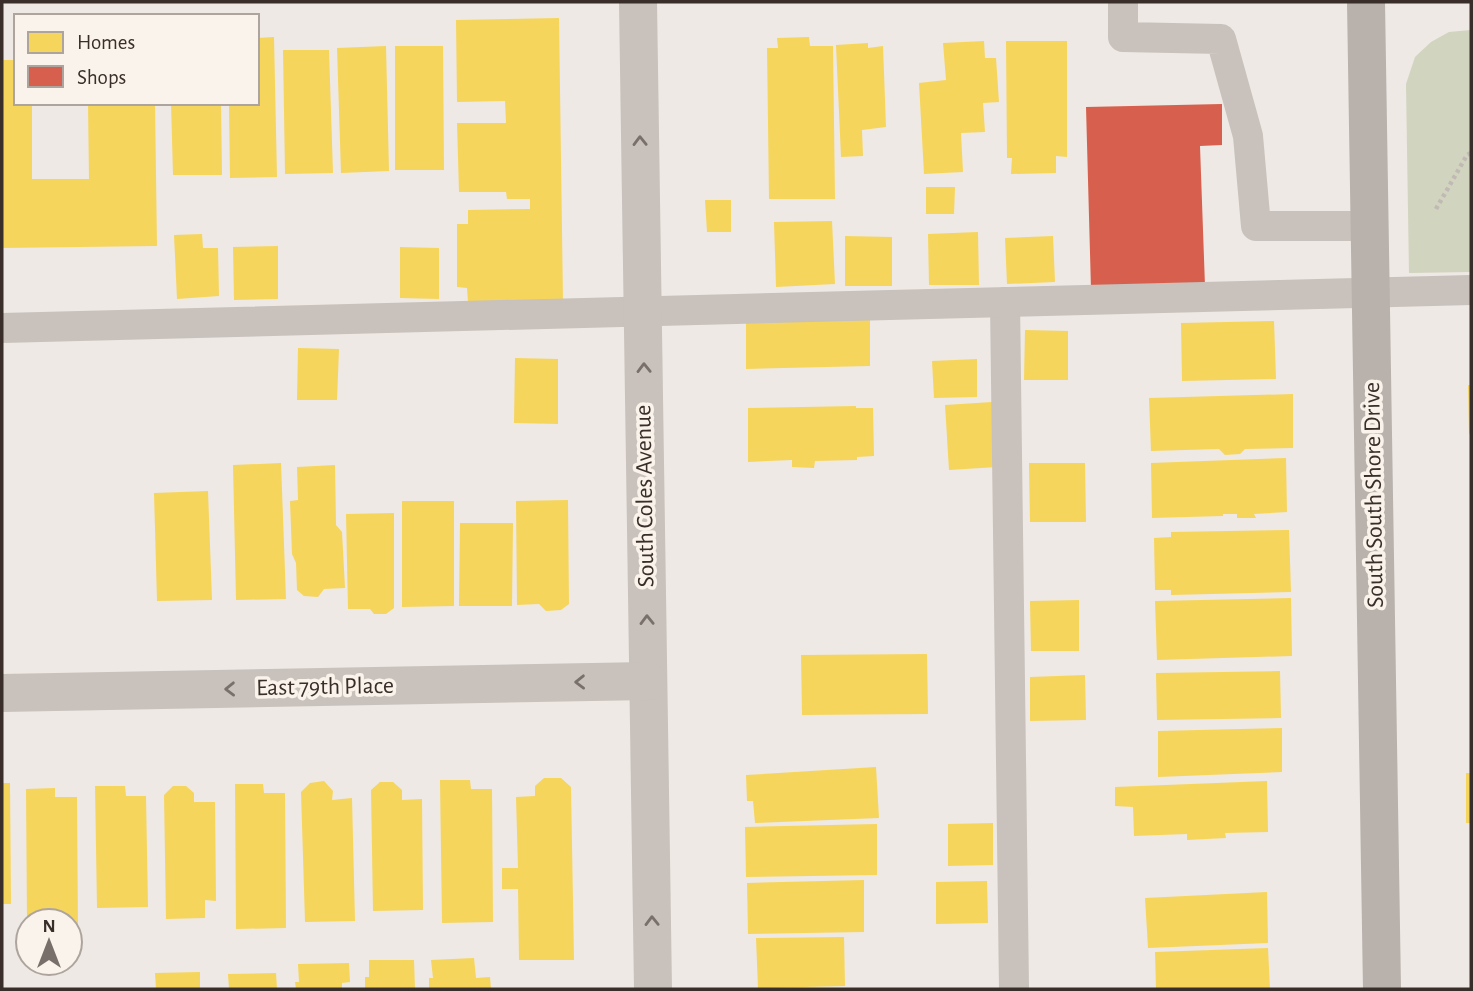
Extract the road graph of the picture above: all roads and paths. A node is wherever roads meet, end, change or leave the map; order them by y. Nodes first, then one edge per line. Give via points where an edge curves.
1 (638, 2) edge
2 (1123, 2) edge
3 (1366, 2) edge
4 (1471, 152) edge
5 (1436, 209) dead end
6 (1370, 226) junction
7 (1471, 290) edge
8 (1371, 293) junction
9 (1005, 302) junction
10 (643, 312) junction
11 (2, 328) edge
12 (648, 681) junction
13 (2, 693) edge
14 (653, 989) edge
15 (1014, 989) edge
16 (1382, 989) edge

10 -> 1 street, South Coles Avenue
2 - 6 lane via 1123,37 1221,39 1248,136 1256,226
3 - 6 street, South South Shore Drive
4 - 5 path
6 - 8 street, South South Shore Drive
7 - 8 lane
8 - 9 lane
8 - 16 street, South South Shore Drive
9 - 10 lane
9 - 15 lane
10 - 11 lane
12 -> 10 street, South Coles Avenue
12 -> 13 street, East 79th Place
14 -> 12 street, South Coles Avenue

